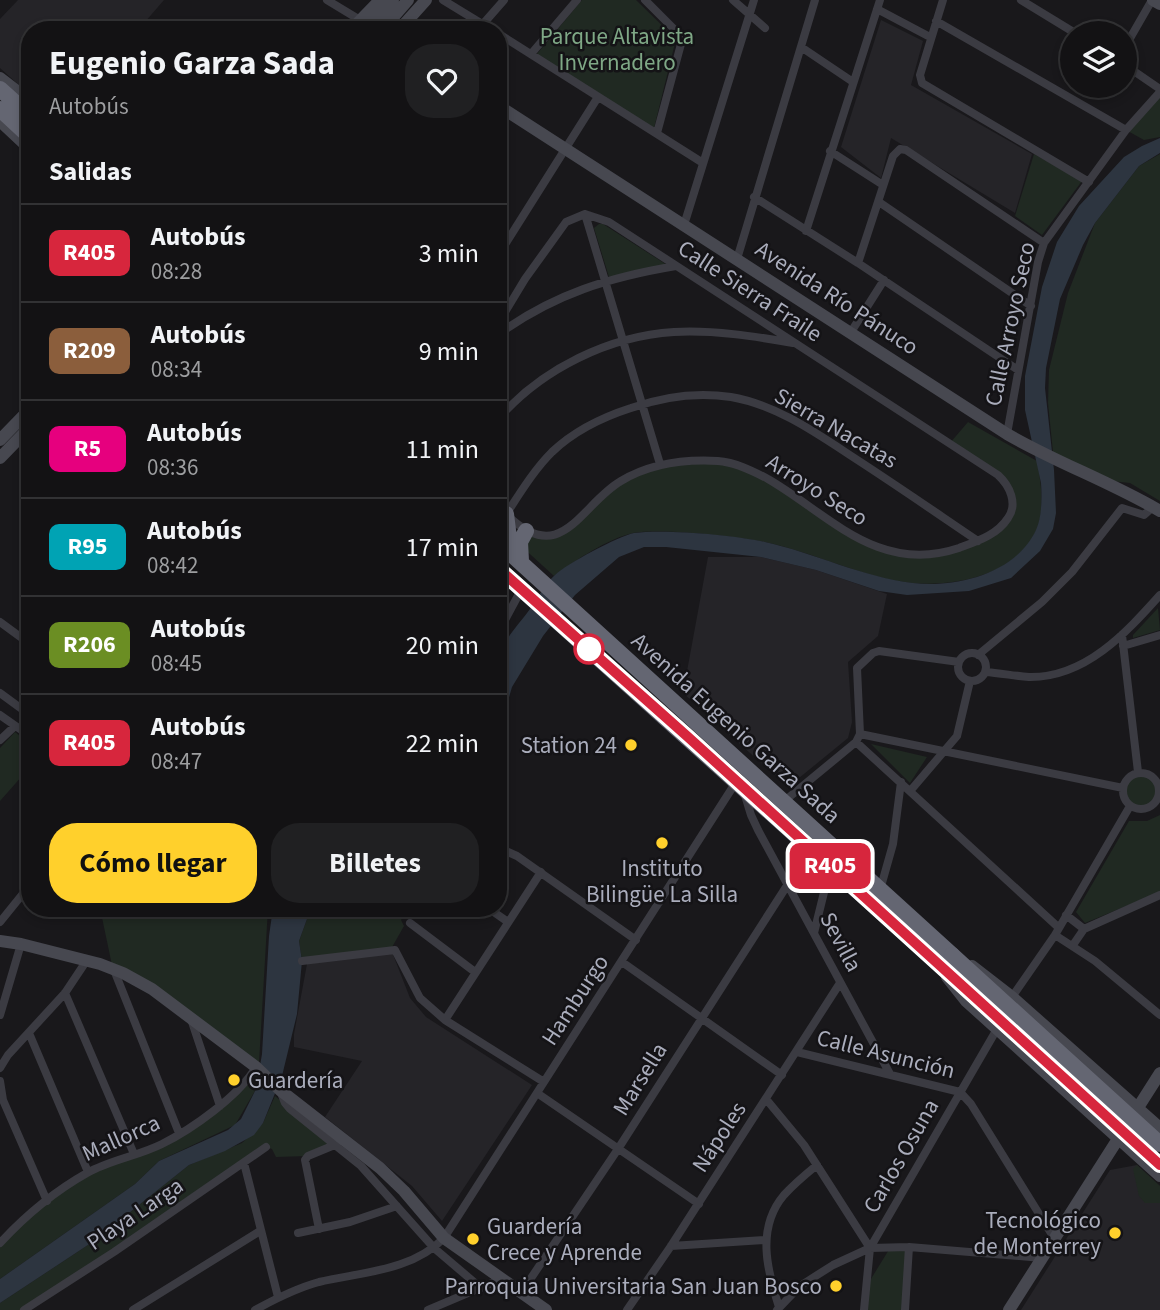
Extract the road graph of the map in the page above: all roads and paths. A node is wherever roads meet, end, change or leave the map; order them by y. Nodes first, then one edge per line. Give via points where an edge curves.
1 (327, 0) edge
2 (393, 0) edge
3 (408, 0) edge
4 (426, 0) edge
5 (443, 0) edge
6 (504, 0) edge
7 (577, 0) edge
8 (645, 0) edge
9 (733, 0) edge
10 (754, 0) edge
11 (816, 0) edge
12 (943, 0) edge
13 (1021, 0) edge
14 (1152, 0) edge
15 (379, 1) edge
16 (879, 4) edge
17 (1160, 4) edge
18 (749, 15) junction
19 (352, 21) edge
20 (364, 21) edge
21 (367, 21) edge
22 (390, 21) edge
23 (398, 21) edge
24 (407, 21) edge
25 (478, 21) edge
26 (486, 21) edge
27 (936, 21) junction
28 (1060, 24) edge
29 (1137, 26) edge
30 (765, 28) dead end
31 (930, 37) junction
32 (507, 39) edge
33 (801, 47) junction
34 (531, 54) junction
35 (1137, 74) edge
36 (0, 78) edge
37 (853, 82) junction
38 (1160, 91) edge
39 (21, 93) edge
40 (2, 97) edge
41 (598, 97) junction
42 (21, 110) edge
43 (507, 111) edge
44 (0, 121) edge
45 (21, 123) edge
46 (1126, 130) junction
47 (657, 133) junction
48 (21, 141) edge
49 (565, 149) junction
50 (830, 151) junction
51 (703, 163) junction
52 (1089, 182) junction
53 (883, 185) junction
54 (754, 197) junction
55 (879, 202) junction
56 (585, 214) junction
57 (684, 225) junction
58 (806, 232) junction
59 (507, 241) edge
60 (1044, 243) junction
61 (737, 258) junction
62 (858, 263) junction
63 (676, 266) junction
64 (605, 280) junction
65 (884, 280) junction
66 (1031, 306) junction
67 (507, 310) edge
68 (507, 329) edge
69 (851, 332) junction
70 (624, 342) junction
71 (797, 344) junction
72 (1018, 370) junction
73 (643, 404) junction
74 (507, 411) edge
75 (21, 412) edge
76 (21, 422) edge
77 (0, 434) edge
78 (21, 434) edge
79 (1007, 435) junction
80 (21, 442) edge
81 (2, 450) edge
82 (660, 464) junction
83 (1007, 485) joint
84 (1157, 509) edge
85 (507, 513) edge
86 (507, 521) edge
87 (507, 531) edge
88 (526, 531) junction
89 (978, 541) junction
90 (507, 550) edge
91 (516, 559) junction
92 (507, 576) edge
93 (525, 593) junction
94 (1160, 597) edge
95 (507, 619) edge
96 (0, 622) edge
97 (1122, 635) junction
98 (1160, 635) edge
99 (21, 637) edge
100 (1123, 646) junction
101 (978, 655) junction
102 (959, 662) junction
103 (985, 672) junction
104 (970, 681) junction
105 (0, 693) edge
106 (21, 708) edge
107 (0, 715) edge
108 (15, 726) junction
109 (21, 730) edge
110 (858, 738) junction
111 (0, 740) edge
112 (945, 750) junction
113 (1138, 772) junction
114 (901, 782) junction
115 (1159, 783) edge
116 (740, 786) junction
117 (1123, 788) junction
118 (911, 790) junction
119 (782, 803) junction
120 (1158, 803) edge
121 (1130, 806) junction
122 (507, 852) edge
123 (830, 867) junction
124 (541, 872) junction
125 (788, 884) junction
126 (880, 890) junction
127 (1160, 895) edge
128 (21, 896) edge
129 (1066, 915) junction
130 (501, 917) edge
131 (0, 922) edge
132 (508, 922) junction
133 (410, 923) dead end
134 (1084, 929) junction
135 (1057, 931) junction
136 (814, 933) junction
137 (636, 940) junction
138 (0, 941) edge
139 (21, 944) junction
140 (1073, 945) junction
141 (945, 959) junction
142 (87, 960) junction
143 (302, 961) dead end
144 (622, 962) junction
145 (113, 969) junction
146 (475, 972) junction
147 (840, 983) junction
148 (65, 993) junction
149 (1012, 997) junction
150 (0, 1015) edge
151 (1160, 1015) edge
152 (191, 1018) junction
153 (702, 1018) junction
154 (445, 1020) junction
155 (998, 1029) junction
156 (29, 1033) junction
157 (797, 1052) junction
158 (4, 1053) edge
159 (0, 1068) edge
160 (258, 1068) junction
161 (1160, 1073) edge
162 (890, 1074) junction
163 (782, 1075) junction
164 (1105, 1078) junction
165 (0, 1081) edge
166 (544, 1082) junction
167 (960, 1092) junction
168 (537, 1093) junction
169 (766, 1099) junction
170 (2, 1100) edge
171 (220, 1106) junction
172 (1083, 1106) junction
173 (1137, 1108) junction
174 (1160, 1128) edge
175 (179, 1133) junction
176 (1160, 1134) edge
177 (1118, 1138) junction
178 (341, 1143) junction
179 (1160, 1144) edge
180 (266, 1147) dead end
181 (618, 1149) junction
182 (134, 1154) junction
183 (244, 1163) junction
184 (1153, 1163) edge
185 (817, 1165) junction
186 (88, 1172) junction
187 (1160, 1176) edge
188 (47, 1201) junction
189 (699, 1204) junction
190 (397, 1206) junction
191 (319, 1229) junction
192 (260, 1231) junction
193 (298, 1233) dead end
194 (444, 1238) junction
195 (1054, 1238) junction
196 (765, 1240) junction
197 (0, 1243) edge
198 (671, 1246) junction
199 (909, 1247) junction
200 (434, 1248) junction
201 (870, 1248) junction
202 (1042, 1258) junction
203 (501, 1279) junction
204 (481, 1288) junction
205 (521, 1293) junction
206 (278, 1297) junction
207 (38, 1306) edge
208 (778, 1308) edge
209 (24, 1310) edge
210 (133, 1310) edge
211 (255, 1310) edge
212 (428, 1310) edge
213 (546, 1310) edge
214 (627, 1310) edge
215 (864, 1310) edge
216 (905, 1310) edge
217 (1009, 1310) edge

1 - 19 street
2 - 21 street
3 - 22 street
3 - 23 street
4 - 24 street
5 - 25 street
6 - 26 street
7 - 34 street
8 - 47 street via 677,32 681,44
9 - 18 street
10 - 18 street
11 - 33 street
12 - 27 street
13 - 28 street
14 - 17 street
14 - 29 street
15 - 20 street
16 - 31 street
16 - 37 street
18 - 30 street
18 - 51 street
27 - 31 street
27 - 46 street
31 - 52 street via 920,81
32 - 34 street
33 - 37 street
33 - 54 street
34 - 41 street
35 - 38 street
36 - 39 street
37 - 50 street
38 - 46 street, Calle Arroyo Seco
40 - 42 highway
40 - 45 highway
41 - 47 street
41 - 49 street
43 - 49 street, Avenida Río Pánuco
44 - 48 street
46 - 52 street, Calle Arroyo Seco
47 - 51 street
49 - 57 street, Avenida Río Pánuco
49 - 59 street
50 - 53 street
50 - 58 street
51 - 57 street
52 - 60 street, Calle Arroyo Seco
53 - 55 street
53 - 60 street via 896,150 906,150
54 - 58 street
54 - 61 street
55 - 62 street
55 - 66 street
56 - 63 street, Calle Sierra Fraile via 609,222
56 - 64 street
56 - 67 street via 563,226
57 - 61 street, Avenida Río Pánuco
58 - 62 street
60 - 66 street, Calle Arroyo Seco
61 - 69 street, Avenida Río Pánuco
62 - 65 street
63 - 64 street
63 - 71 street, Calle Sierra Fraile
64 - 68 street via 548,304
64 - 70 street
65 - 69 street
65 - 72 street
66 - 72 street, Calle Arroyo Seco
69 - 79 street, Avenida Río Pánuco
70 - 71 street via 694,332
70 - 73 street
70 - 74 street via 560,367
71 - 83 street, Calle Sierra Fraile
72 - 79 street, Calle Arroyo Seco
73 - 82 street
73 - 85 street, Sierra Nacatas via 591,425 554,451
73 - 89 street, Sierra Nacatas via 705,395 731,397 776,411
75 - 77 street
76 - 81 street
78 - 81 street
79 - 84 street, Avenida Río Pánuco
80 - 81 street
82 - 88 street, Arroyo Seco via 621,480 567,529 546,535
82 - 89 street, Arroyo Seco via 722,461 746,468 847,533 887,550 929,553
83 - 89 street, Arroyo Seco via 1013,501 1011,514
84 - 101 street via 1144,515 1122,508 1072,572
86 - 88 street
87 - 91 highway
88 - 91 highway
90 - 91 highway, Avenida Eugenio Garza Sada
91 - 119 highway, Avenida Eugenio Garza Sada
92 - 93 highway, Avenida Eugenio Garza Sada
93 - 95 street
93 - 116 highway, Avenida Eugenio Garza Sada
94 - 97 street
96 - 99 street
97 - 100 street
97 - 103 street via 1092,658 1044,675
98 - 100 street
100 - 113 street
101 - 102 street via 971,653
101 - 103 street via 984,659
102 - 104 street via 959,672
102 - 110 street via 873,653 857,668
103 - 104 street
104 - 112 street via 958,732
105 - 106 street
107 - 108 street
108 - 109 street
108 - 111 street
110 - 112 street
110 - 114 street
110 - 119 street
112 - 117 street
112 - 118 street
113 - 115 street
113 - 117 street
114 - 118 street
114 - 126 street via 893,844
115 - 120 street
116 - 123 highway, Avenida Eugenio Garza Sada
116 - 125 street, Sevilla
116 - 137 street, Hamburgo
117 - 121 street
118 - 135 street
119 - 126 highway, Avenida Eugenio Garza Sada
120 - 121 street
121 - 129 street
122 - 124 street
123 - 136 street
123 - 141 highway, Avenida Eugenio Garza Sada
124 - 132 street
124 - 137 street
125 - 136 street, Sevilla
125 - 153 street, Marsella
126 - 141 highway, Avenida Eugenio Garza Sada
127 - 134 street
128 - 131 street
129 - 134 street
129 - 135 street
130 - 132 street
132 - 146 street
133 - 146 street
134 - 140 street
135 - 140 street
135 - 149 street
136 - 147 street, Sevilla
137 - 144 street, Hamburgo
138 - 139 street
139 - 142 street
139 - 150 street
140 - 151 street
141 - 149 street via 983,973
141 - 155 street via 958,993
141 - 179 highway, Avenida Eugenio Garza Sada, bridge
141 - 184 highway, Avenida Eugenio Garza Sada, bridge
142 - 145 street
142 - 148 street
143 - 154 street via 395,950 420,998
144 - 153 street
144 - 166 street, Hamburgo
145 - 152 street via 142,983
145 - 175 street
146 - 154 street
147 - 157 street, Nápoles
147 - 162 street, Sevilla
148 - 156 street
148 - 182 street
149 - 164 street
152 - 160 street
152 - 171 street
153 - 163 street
153 - 181 street, Marsella
154 - 166 street
155 - 167 street, Carlos Osuna
155 - 172 street
156 - 158 street
156 - 186 street
157 - 162 street, Calle Asunción
157 - 163 street, Nápoles
158 - 159 street
160 - 171 street, Mallorca
160 - 178 street
161 - 173 street
162 - 167 street, Calle Asunción
163 - 169 street, Nápoles
164 - 172 street via 1109,1092 1103,1105 1095,1109
164 - 173 street
165 - 170 street
166 - 168 street, Hamburgo
167 - 195 street, Calle Asunción
167 - 201 street, Carlos Osuna
168 - 181 street
168 - 194 street, Hamburgo
169 - 185 street
169 - 189 street, Nápoles
170 - 188 street
171 - 175 street, Mallorca
172 - 177 street
173 - 174 street
173 - 177 street
175 - 182 street, Mallorca
176 - 184 street via 1150,1137 1142,1150
177 - 184 street
177 - 195 street
178 - 190 street
178 - 191 street via 305,1160
178 - 194 street via 392,1179
180 - 183 street, Playa Larga
181 - 189 street
181 - 205 street, Marsella
182 - 186 street, Mallorca
183 - 192 street
183 - 207 street, Playa Larga
184 - 187 street
185 - 196 street via 781,1199
185 - 201 street
186 - 188 street, Mallorca
188 - 197 street, Mallorca
189 - 198 street, Nápoles
190 - 191 street
190 - 200 street
191 - 193 street
192 - 206 street
192 - 210 street
194 - 200 street, Hamburgo
194 - 203 street
195 - 202 street
196 - 198 street
196 - 208 street
198 - 214 street, Nápoles
199 - 201 street
199 - 202 street
199 - 216 street
200 - 204 street
200 - 206 street via 385,1269 316,1283
201 - 208 street via 832,1265 800,1286
201 - 215 street, Carlos Osuna
202 - 217 street
203 - 204 street
203 - 205 street
204 - 212 street
205 - 213 street
206 - 211 street
207 - 209 street, Playa Larga

